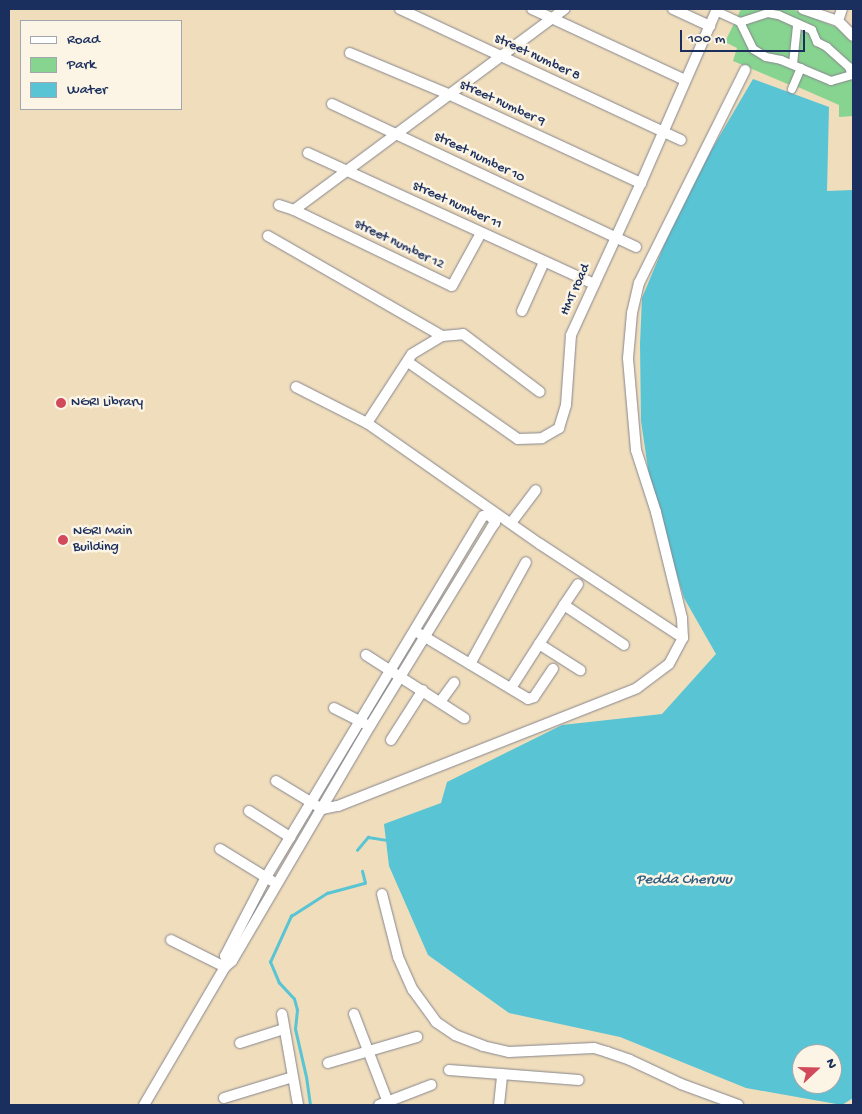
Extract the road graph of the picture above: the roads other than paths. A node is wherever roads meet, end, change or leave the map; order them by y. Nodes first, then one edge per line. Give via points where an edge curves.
1 (400, 9) edge
2 (532, 9) edge
3 (565, 9) edge
4 (673, 9) edge
5 (803, 9) edge
6 (842, 9) edge
7 (717, 10) edge
8 (552, 18) junction
9 (740, 22) junction
10 (838, 22) junction
11 (797, 25) junction
12 (710, 26) junction
13 (853, 36) edge
14 (350, 53) dead end
15 (501, 57) junction
16 (793, 64) junction
17 (801, 68) junction
18 (745, 70) dead end
19 (853, 76) edge
20 (685, 80) junction
21 (792, 89) dead end
22 (448, 94) junction
23 (332, 104) dead end
24 (663, 131) junction
25 (397, 133) junction
26 (681, 140) dead end
27 (308, 153) dead end
28 (346, 170) junction
29 (641, 183) junction
30 (279, 205) dead end
31 (294, 210) junction
32 (481, 233) junction
33 (268, 236) dead end
34 (614, 238) junction
35 (636, 247) dead end
36 (544, 262) junction
37 (594, 284) junction
38 (522, 311) dead end
39 (442, 336) junction
40 (408, 362) junction
41 (296, 387) dead end
42 (540, 392) dead end
43 (367, 424) junction
44 (536, 490) dead end
45 (511, 523) junction
46 (461, 554) junction
47 (472, 560) junction
48 (526, 562) dead end
49 (578, 584) dead end
50 (564, 605) junction
51 (415, 631) junction
52 (426, 637) junction
53 (683, 638) junction
54 (539, 644) junction
55 (624, 645) dead end
56 (366, 655) dead end
57 (470, 664) junction
58 (553, 669) dead end
59 (389, 670) junction
60 (580, 670) dead end
61 (401, 676) junction
62 (454, 683) dead end
63 (511, 688) junction
64 (423, 690) junction
65 (440, 702) junction
66 (334, 708) dead end
67 (464, 718) dead end
68 (359, 721) junction
69 (370, 726) junction
70 (391, 740) dead end
71 (276, 781) dead end
72 (311, 802) junction
73 (322, 810) junction
74 (249, 811) dead end
75 (290, 837) junction
76 (220, 849) dead end
77 (266, 877) junction
78 (276, 883) junction
79 (382, 894) dead end
80 (170, 940) dead end
81 (227, 965) junction
82 (282, 1014) dead end
83 (354, 1014) dead end
84 (284, 1029) junction
85 (417, 1037) dead end
86 (240, 1043) dead end
87 (368, 1051) junction
88 (328, 1063) dead end
89 (449, 1070) dead end
90 (502, 1074) junction
91 (293, 1077) junction
92 (579, 1080) dead end
93 (431, 1085) dead end
94 (224, 1098) dead end
95 (386, 1104) edge
96 (144, 1105) edge
97 (298, 1105) edge
98 (500, 1105) edge
99 (738, 1105) edge

1 - 15 street, street number 8
2 - 8 street
3 - 8 street
4 - 12 street
5 - 10 street
6 - 10 street
7 - 9 street
7 - 12 street, HMT road
8 - 15 street
8 - 20 street
9 - 11 street via 768,13
9 - 16 street via 753,49 766,57
10 - 13 street
11 - 16 street
11 - 19 street via 812,30 817,42 849,67
12 - 20 street, HMT road
14 - 22 street, street number 9
15 - 22 street
15 - 24 street, street number 8
16 - 17 street
17 - 19 street via 832,81
17 - 21 street
18 - 53 street via 639,283 632,312 628,358 636,450 671,570
20 - 24 street, HMT road
22 - 25 street
22 - 29 street, street number 9
23 - 25 street, street number 10
24 - 26 street, street number 8
24 - 29 street, HMT road
25 - 28 street
25 - 34 street, street number 10
27 - 28 street, street number 11
28 - 31 street
28 - 32 street, street number 11
29 - 34 street, HMT road
30 - 31 street, street number 12
31 - 32 street, street number 12 via 452,286
32 - 36 street, street number 11
33 - 39 street
34 - 35 street, street number 10
34 - 37 street, HMT road
36 - 37 street, street number 11
36 - 38 street
37 - 40 street, HMT road via 571,334 566,404 559,428 542,438 518,439
39 - 40 street via 412,354
39 - 42 street via 463,334
40 - 43 street
41 - 43 street
43 - 45 street
44 - 45 street
45 - 53 street
46 - 47 street
46 - 47 street via 483,516 490,515 495,523
46 - 51 street
47 - 52 street
48 - 57 street
49 - 50 street
50 - 54 street
50 - 55 street
51 - 52 street
51 - 59 street
52 - 57 street
52 - 61 street
53 - 73 street via 669,664 637,688 360,799
54 - 60 street
54 - 63 street
56 - 59 street
57 - 63 street
58 - 63 street via 531,699
59 - 61 street
59 - 68 street
61 - 64 street
61 - 69 street
62 - 65 street
64 - 65 street
64 - 70 street
65 - 67 street
66 - 68 street
68 - 69 street
68 - 72 street
69 - 73 street
71 - 72 street
72 - 73 street
72 - 75 street
73 - 78 street
74 - 75 street
75 - 77 street
76 - 77 street
77 - 78 street
77 - 81 street via 225,956
78 - 81 street
79 - 99 street via 398,957 413,990 436,1022 455,1035 509,1052 594,1048
80 - 81 street
81 - 96 street
82 - 84 street
83 - 87 street
84 - 86 street
84 - 91 street
85 - 87 street
87 - 88 street
87 - 95 street
89 - 90 street
90 - 92 street
90 - 98 street
91 - 94 street
91 - 97 street
93 - 95 street

